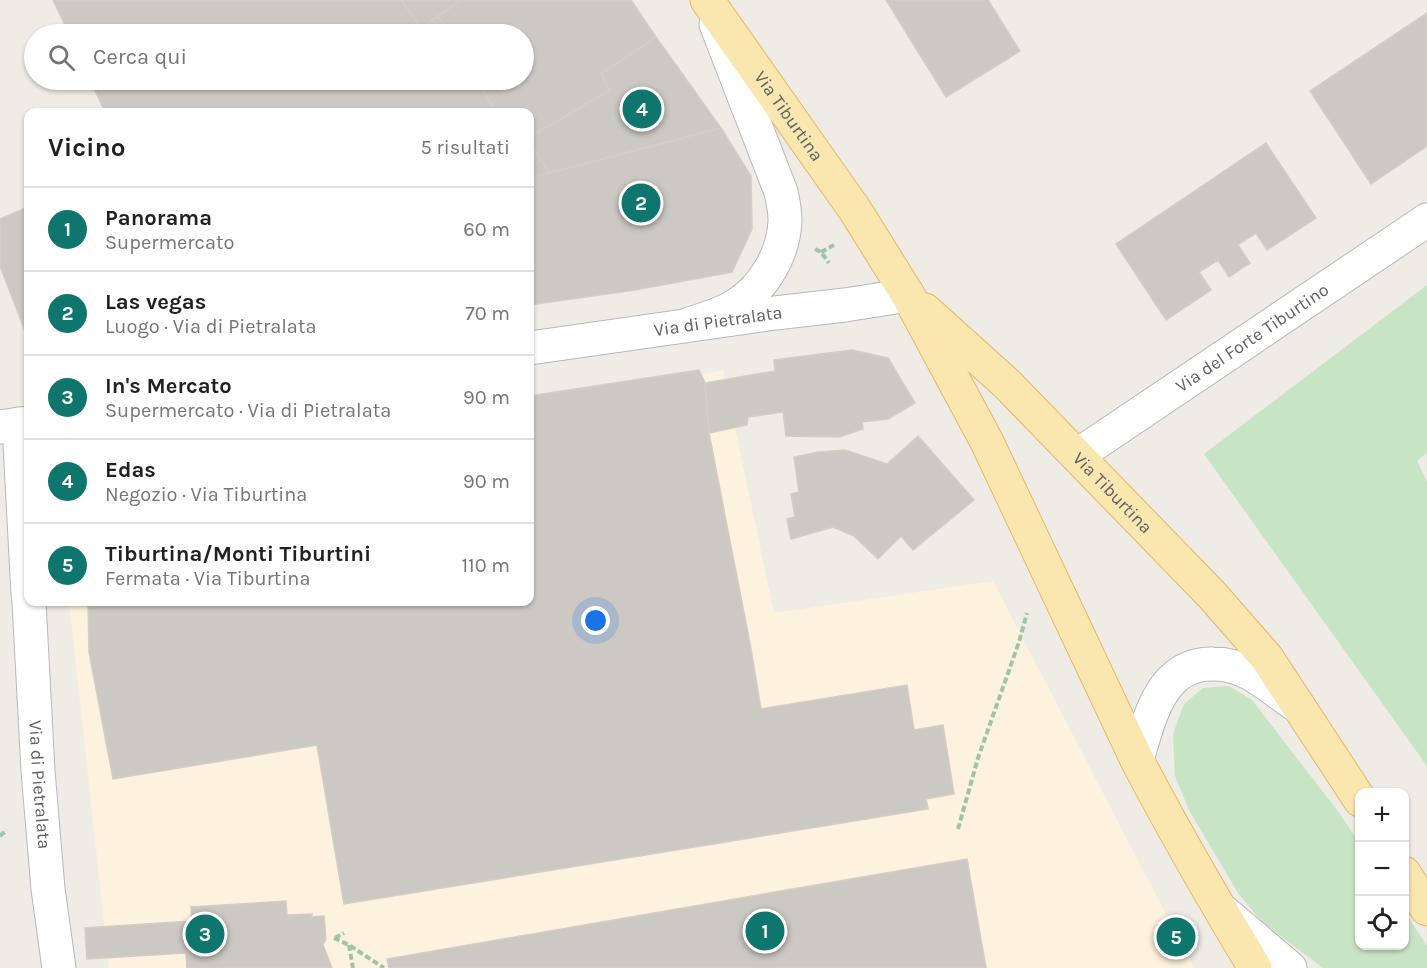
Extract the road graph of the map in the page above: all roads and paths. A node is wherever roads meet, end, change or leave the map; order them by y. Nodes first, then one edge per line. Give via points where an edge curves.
1 (707, 0) edge
2 (1427, 220) edge
3 (835, 244) dead end
4 (821, 252) dead end
5 (908, 295) junction
6 (687, 325) junction
7 (534, 347) edge
8 (16, 424) edge
9 (1078, 455) junction
10 (24, 538) edge
11 (29, 606) edge
12 (1027, 613) dead end
13 (1300, 708) junction
14 (1137, 760) junction
15 (1355, 794) edge
16 (958, 829) dead end
17 (1409, 881) edge
18 (1218, 907) junction
19 (1427, 909) edge
20 (344, 933) dead end
21 (349, 945) junction
22 (59, 968) edge
23 (354, 968) edge
24 (384, 968) edge
25 (1255, 968) edge
26 (1290, 968) edge

1 - 5 main road, Via Tiburtina via 855,210
1 - 6 street via 778,182 785,221 772,267 746,298
2 - 9 street, Via del Forte Tiburtino
3 - 4 path
5 - 6 street, Via di Pietralata
5 - 9 main road, Via Tiburtina via 1007,384
5 - 14 main road, Via Tiburtina via 987,442
6 - 7 street, Via di Pietralata
8 - 10 street
9 - 13 main road, Via Tiburtina via 1212,595 1266,658
11 - 22 street, Via di Pietralata via 38,771
12 - 16 path
13 - 14 street, Via Tiburtina via 1253,675 1229,664 1202,663 1167,685 1157,700
13 - 15 main road, Via Tiburtina
14 - 18 main road, Via Tiburtina
17 - 19 main road
18 - 25 main road, Via Tiburtina
18 - 26 street, Via Tiburtina
20 - 21 path via 334,938
21 - 23 path
21 - 24 path

